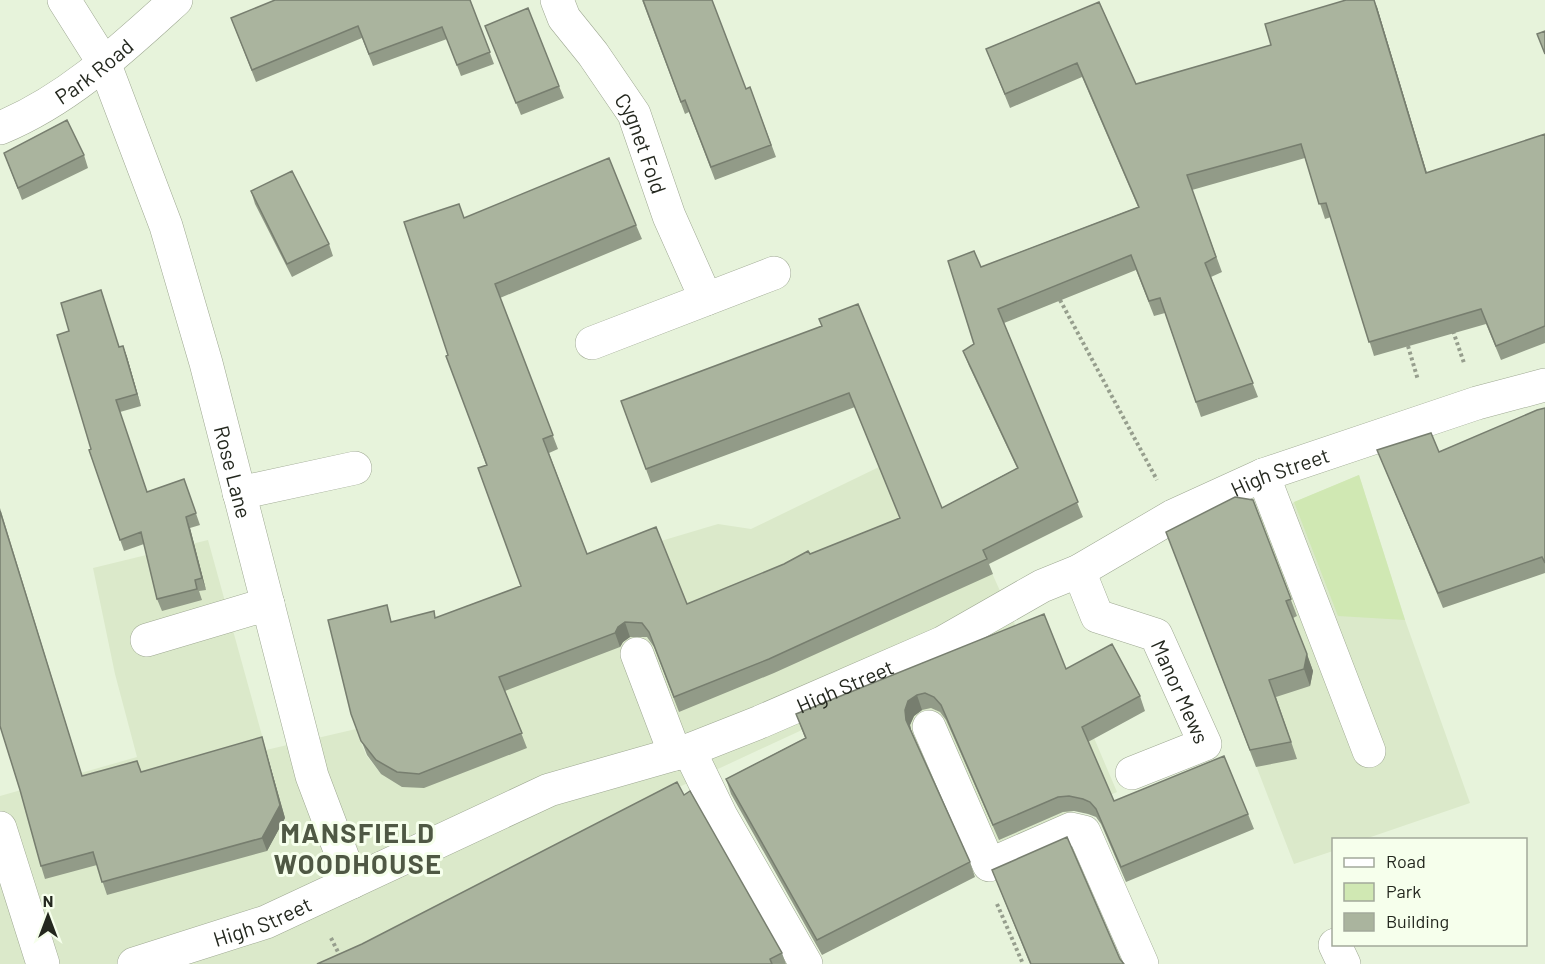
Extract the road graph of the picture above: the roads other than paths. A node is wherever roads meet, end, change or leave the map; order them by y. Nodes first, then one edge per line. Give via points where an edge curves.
1 (64, 0) edge
2 (176, 0) edge
3 (557, 0) edge
4 (105, 65) junction
5 (0, 129) edge
6 (774, 273) dead end
7 (706, 299) junction
8 (592, 343) dead end
9 (1545, 385) edge
10 (355, 468) dead end
11 (1263, 474) junction
12 (239, 493) junction
13 (1079, 571) junction
14 (268, 604) junction
15 (147, 640) dead end
16 (637, 654) dead end
17 (929, 727) dead end
18 (1369, 751) dead end
19 (682, 752) junction
20 (1132, 773) dead end
21 (0, 828) edge
22 (352, 882) junction
23 (1335, 946) edge
24 (42, 964) edge
25 (134, 964) edge
26 (806, 964) edge
27 (1142, 964) edge
28 (1344, 964) edge

1 - 4 street, Rose Lane
2 - 4 street, Park Road
3 - 7 street, Cygnet Fold via 564,18 634,114 669,216
4 - 5 street, Park Road via 24,119
4 - 12 street, Rose Lane via 166,226
6 - 7 street
7 - 8 street
9 - 11 street, High Street via 1477,403
10 - 12 street
11 - 13 street, High Street via 1173,516
11 - 18 street
12 - 14 street, Rose Lane
13 - 19 street, High Street via 1042,586 942,643 904,674
13 - 20 street, Manor Mews via 1098,616 1156,635 1205,744
14 - 15 street
14 - 22 street, Rose Lane via 312,776
16 - 19 street
17 - 27 street via 989,865 1071,829 1084,832
19 - 22 street, High Street via 549,790
19 - 26 street
21 - 24 street
22 - 25 street, High Street via 266,922
23 - 28 street

